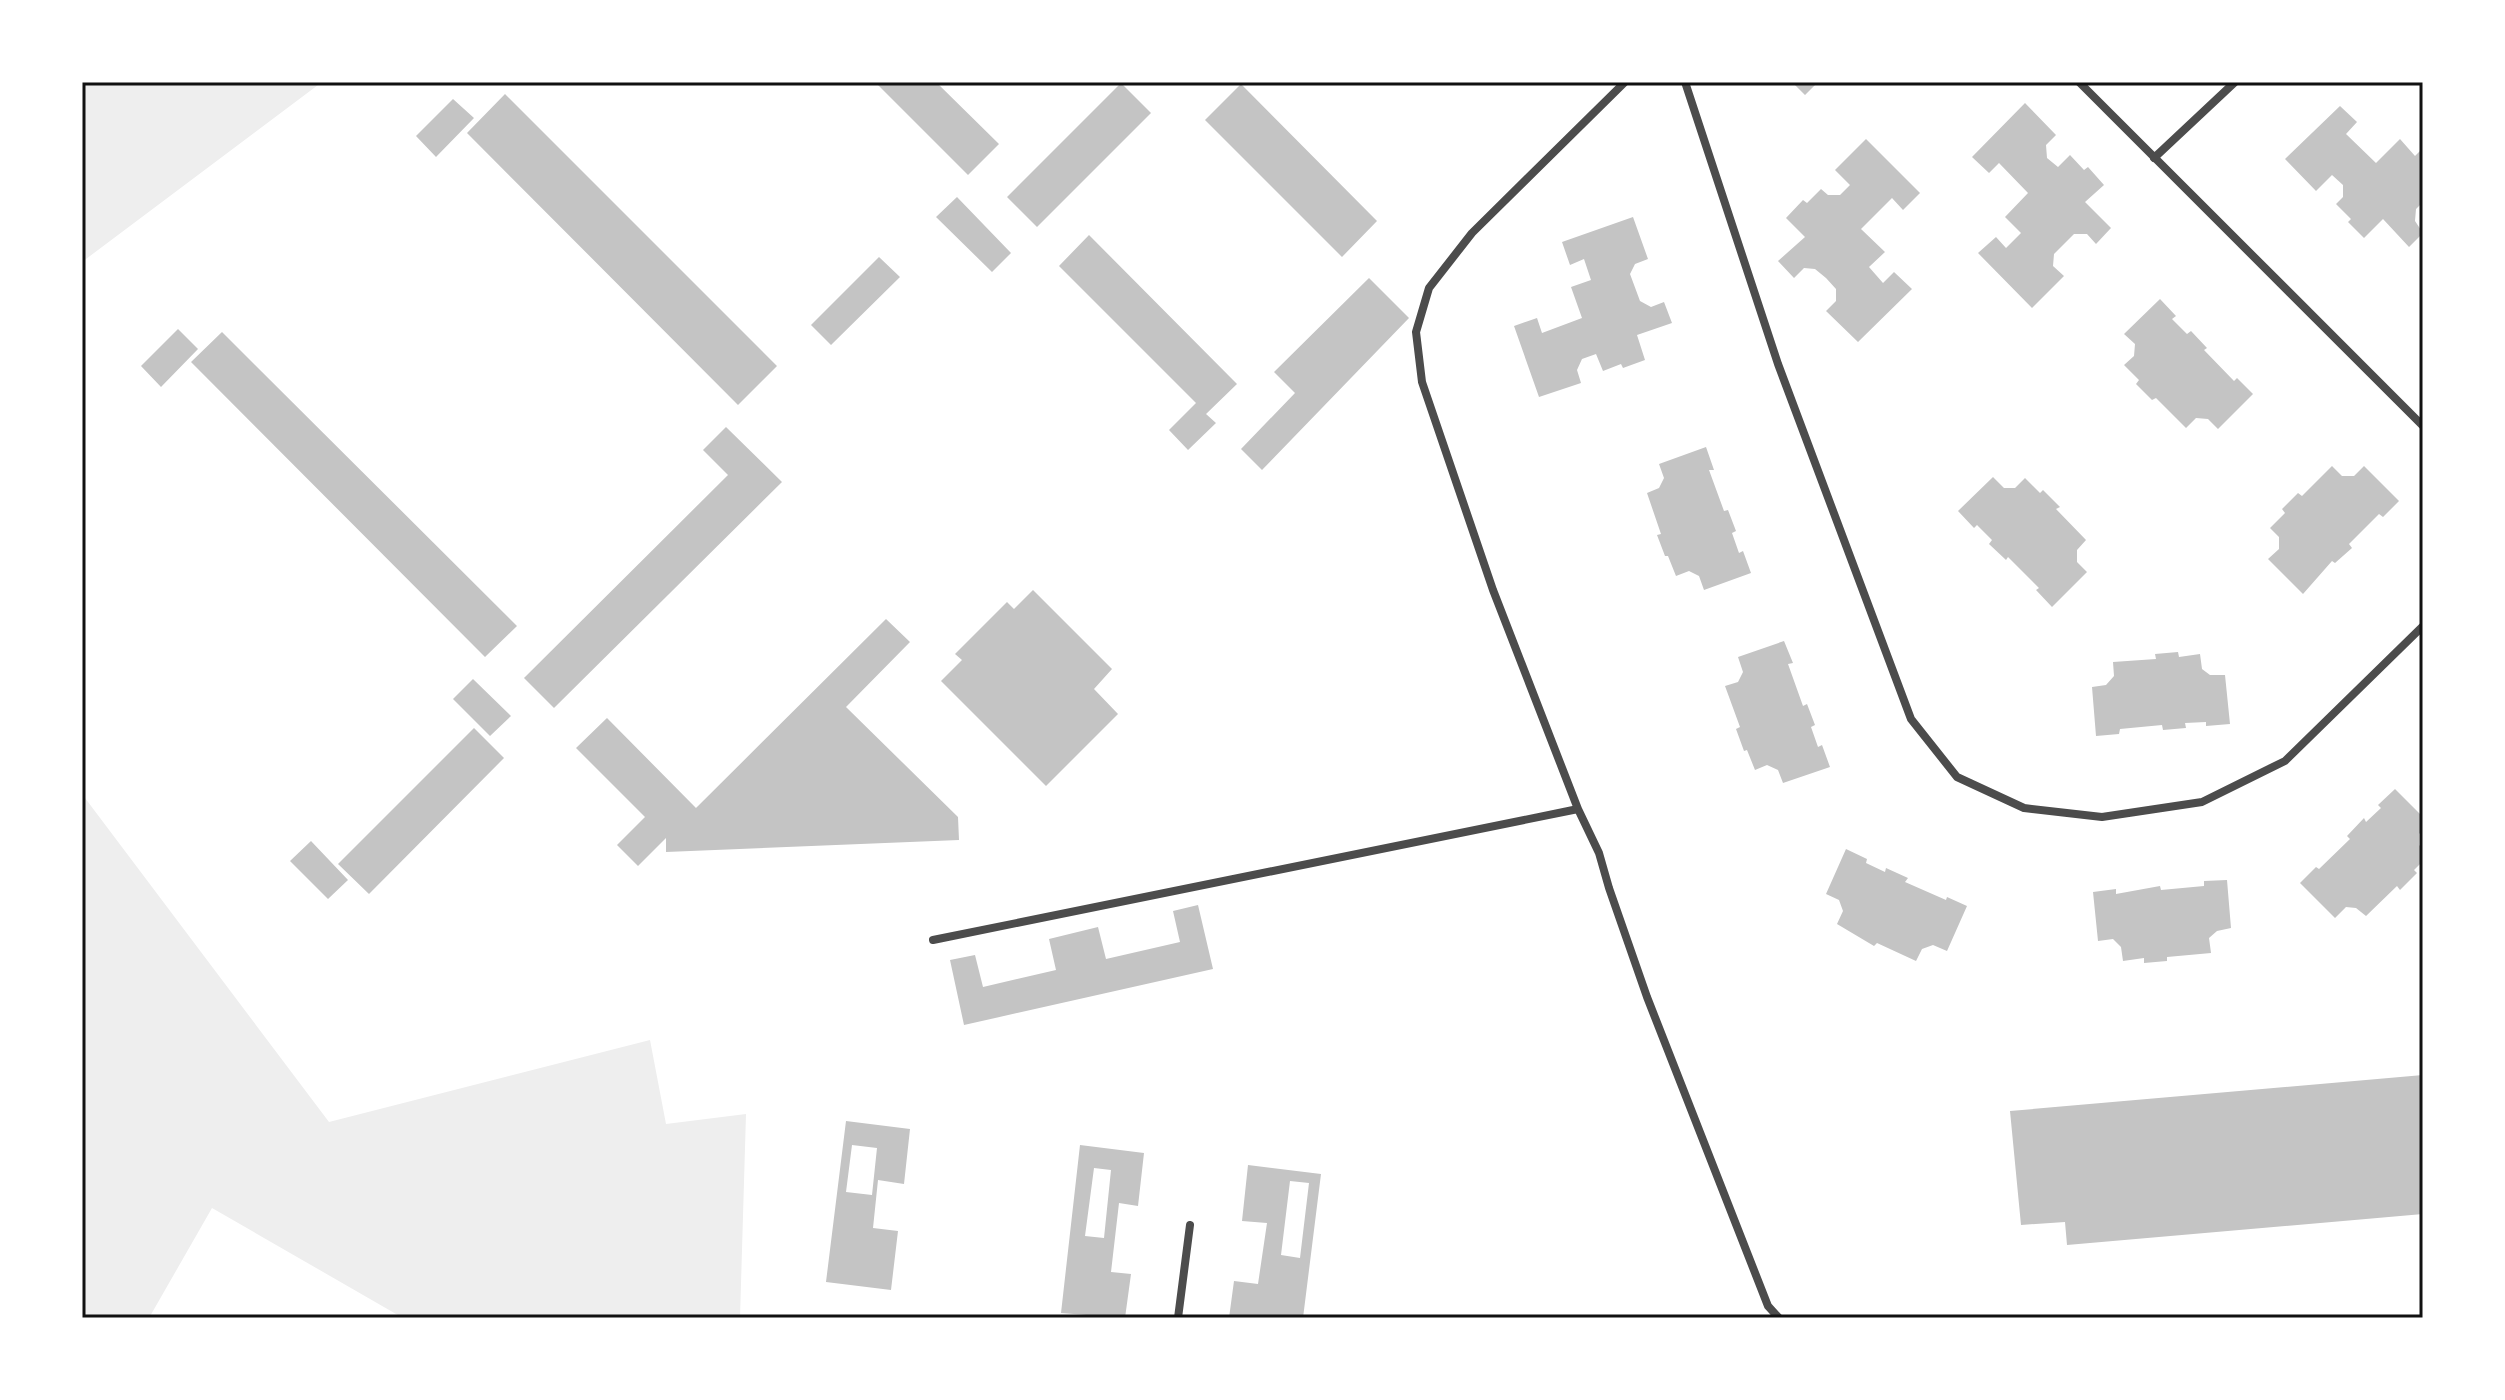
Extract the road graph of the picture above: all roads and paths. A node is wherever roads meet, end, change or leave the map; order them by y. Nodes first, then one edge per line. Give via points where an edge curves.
1 (1625, 82) edge
2 (1685, 82) edge
3 (2079, 82) edge
4 (2235, 82) edge
5 (2154, 158) junction
6 (2423, 426) edge
7 (2423, 626) edge
8 (1578, 809) junction
9 (933, 940) dead end
10 (1190, 1225) dead end
11 (1178, 1318) edge
12 (1779, 1318) edge

1 - 8 street via 1472,233 1429,288 1416,332 1432,412 1493,590
2 - 7 street via 1778,364 1911,719 1957,777 2024,808 2102,817 2202,802 2285,761
3 - 5 street
4 - 5 street
5 - 6 street
8 - 9 street
8 - 12 street via 1768,1306
10 - 11 street

